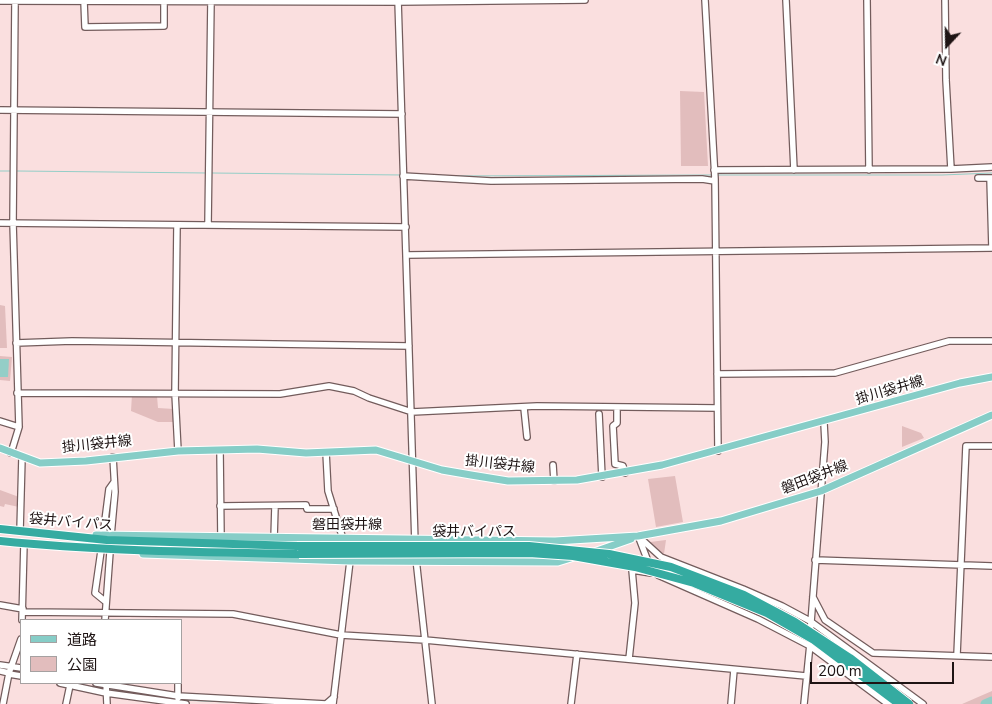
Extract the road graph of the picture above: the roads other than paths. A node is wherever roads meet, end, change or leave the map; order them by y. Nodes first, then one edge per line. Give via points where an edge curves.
1 (1, 0) edge
2 (530, 0) edge
3 (585, 0) edge
4 (705, 0) edge
5 (786, 0) edge
6 (867, 0) edge
7 (945, 0) edge
8 (15, 1) edge
9 (84, 1) junction
10 (163, 1) edge
11 (211, 1) edge
12 (358, 1) edge
13 (398, 1) edge
14 (472, 1) edge
15 (0, 110) edge
16 (14, 110) junction
17 (210, 112) junction
18 (402, 114) junction
19 (992, 167) edge
20 (951, 169) junction
21 (794, 170) junction
22 (869, 170) junction
23 (715, 171) junction
24 (404, 176) junction
25 (978, 178) dead end
26 (991, 178) edge
27 (715, 180) junction
28 (0, 222) edge
29 (13, 223) junction
30 (178, 225) junction
31 (208, 225) junction
32 (406, 228) junction
33 (992, 248) edge
34 (716, 252) junction
35 (407, 254) junction
36 (992, 341) edge
37 (176, 342) junction
38 (16, 343) junction
39 (409, 346) junction
40 (717, 374) junction
41 (992, 377) edge
42 (17, 393) junction
43 (175, 393) junction
44 (524, 408) junction
45 (717, 408) junction
46 (617, 411) dead end
47 (412, 412) junction
48 (599, 414) dead end
49 (992, 415) edge
50 (0, 421) edge
51 (824, 423) junction
52 (19, 428) junction
53 (527, 437) dead end
54 (992, 446) edge
55 (0, 448) edge
56 (220, 450) junction
57 (178, 451) junction
58 (718, 451) junction
59 (326, 452) junction
60 (11, 453) junction
61 (22, 457) junction
62 (113, 457) junction
63 (414, 461) junction
64 (553, 466) dead end
65 (624, 473) junction
66 (602, 477) junction
67 (554, 481) junction
68 (821, 491) junction
69 (220, 506) junction
70 (275, 506) junction
71 (334, 509) junction
72 (0, 529) edge
73 (20, 531) junction
74 (56, 535) junction
75 (107, 536) junction
76 (638, 536) junction
77 (221, 538) junction
78 (415, 538) junction
79 (274, 539) junction
80 (343, 539) junction
81 (0, 540) edge
82 (24, 543) junction
83 (61, 546) junction
84 (298, 550) junction
85 (101, 551) junction
86 (110, 552) junction
87 (416, 560) junction
88 (815, 560) junction
89 (350, 561) junction
90 (961, 565) junction
91 (992, 566) edge
92 (655, 573) junction
93 (812, 596) junction
94 (106, 602) junction
95 (0, 605) edge
96 (23, 610) junction
97 (105, 617) edge
98 (179, 617) edge
99 (22, 619) edge
100 (810, 621) junction
101 (341, 635) junction
102 (425, 640) junction
103 (20, 641) edge
104 (810, 646) junction
105 (576, 654) junction
106 (957, 656) junction
107 (992, 656) edge
108 (629, 659) junction
109 (0, 665) edge
110 (20, 668) edge
111 (734, 670) junction
112 (0, 671) edge
113 (10, 671) junction
114 (20, 676) edge
115 (806, 676) junction
116 (65, 684) edge
117 (178, 684) edge
118 (70, 685) junction
119 (106, 688) edge
120 (179, 701) edge
121 (252, 701) edge
122 (334, 702) edge
123 (2, 704) edge
124 (66, 704) edge
125 (107, 704) edge
126 (186, 704) edge
127 (432, 704) edge
128 (571, 704) edge
129 (731, 704) edge
130 (804, 704) edge
131 (888, 704) edge
132 (899, 704) edge
133 (909, 704) edge
134 (923, 704) edge

1 - 8 street
2 - 3 street
2 - 14 street
4 - 23 street
5 - 21 street
6 - 22 street
7 - 20 street
8 - 9 street
8 - 16 street
9 - 10 street
9 - 10 street via 84,27 164,26
10 - 11 street
11 - 12 street
11 - 17 street
12 - 13 street
13 - 14 street
13 - 18 street
15 - 16 street
16 - 17 street
16 - 29 street
17 - 18 street
17 - 31 street
18 - 24 street
19 - 20 street
20 - 22 street
21 - 22 street
21 - 23 street
23 - 27 street
24 - 27 street via 491,181
24 - 32 street
25 - 26 street
26 - 33 street
27 - 34 street
28 - 29 street
29 - 30 street
29 - 38 street
30 - 31 street
30 - 37 street
31 - 32 street
32 - 35 street
33 - 34 street
34 - 35 street
34 - 40 street
35 - 39 street
36 - 40 street via 949,341 835,373
37 - 38 street
37 - 39 street
37 - 43 street
38 - 42 street
39 - 47 street
40 - 45 street
41 - 51 main road, 掛川袋井線 via 960,383
42 - 43 street
42 - 52 street
43 - 47 street via 280,394 329,386 354,391
43 - 57 street
44 - 45 street
44 - 47 street
44 - 53 street
45 - 58 street
46 - 65 street via 615,464 623,466
47 - 63 street
48 - 66 street
49 - 68 main road, 磐田袋井線
50 - 52 street
51 - 58 main road, 掛川袋井線
51 - 68 street
52 - 60 street
54 - 90 street via 966,446
55 - 60 main road, 掛川袋井線
56 - 57 main road, 掛川袋井線
56 - 59 main road, 掛川袋井線
56 - 69 street
57 - 62 main road, 掛川袋井線
58 - 65 main road, 掛川袋井線
59 - 63 main road, 掛川袋井線 via 376,450
59 - 71 street via 328,491
60 - 61 main road, 掛川袋井線
61 - 62 main road, 掛川袋井線 via 40,462
61 - 73 street
62 - 75 street via 114,482 109,489
63 - 67 main road, 掛川袋井線 via 442,470 508,481
63 - 78 street
64 - 67 street
65 - 66 main road, 掛川袋井線
66 - 67 main road, 掛川袋井線
68 - 76 main road, 磐田袋井線 via 721,522
68 - 88 street
69 - 70 street
69 - 77 street
70 - 71 street via 306,505 307,509
70 - 79 street
71 - 80 street
72 - 73 highway, 袋井バイパス
73 - 74 highway, 袋井バイパス
74 - 75 main road, 磐田袋井線
74 - 84 highway, 袋井バイパス
75 - 77 main road, 磐田袋井線
76 - 78 main road, 磐田袋井線 via 555,541
76 - 87 main road, 磐田袋井線 via 558,562
76 - 92 street
76 - 100 street via 661,558 743,589
77 - 79 main road, 磐田袋井線
78 - 80 main road, 磐田袋井線
78 - 87 street
79 - 80 main road, 磐田袋井線
81 - 82 highway, 袋井バイパス
82 - 83 highway, 袋井バイパス
82 - 96 street
83 - 84 highway, 袋井バイパス
83 - 85 main road, 磐田袋井線
84 - 132 highway, 袋井バイパス, bridge via 529,553 572,556 635,567 694,583 766,613 814,640
84 - 133 highway, 袋井バイパス, bridge via 529,546 609,554 671,568 744,595 795,622 850,658
85 - 86 main road, 磐田袋井線
85 - 94 street via 95,593
86 - 89 main road, 磐田袋井線
86 - 94 street
87 - 89 main road, 磐田袋井線
87 - 102 street
88 - 90 street
88 - 93 street
89 - 101 street
90 - 91 street
90 - 106 street
92 - 104 street via 758,618
92 - 108 street via 632,570 635,603
93 - 100 street
93 - 106 street via 824,620 874,653
94 - 97 street
95 - 96 street
96 - 97 street
96 - 99 street
97 - 98 street
98 - 101 street via 233,614
100 - 104 street
100 - 134 street
101 - 102 street
101 - 122 street
102 - 105 street
102 - 127 street
103 - 113 street
104 - 115 street
104 - 131 street
105 - 108 street
105 - 128 street
106 - 107 street
108 - 111 street
109 - 113 street
110 - 113 street
111 - 115 street
111 - 129 street
112 - 113 street
113 - 114 street
113 - 123 street
115 - 130 street
116 - 118 street
117 - 120 street
118 - 119 street
118 - 124 street
119 - 120 street
119 - 125 street
120 - 121 street
120 - 126 street
121 - 122 street

